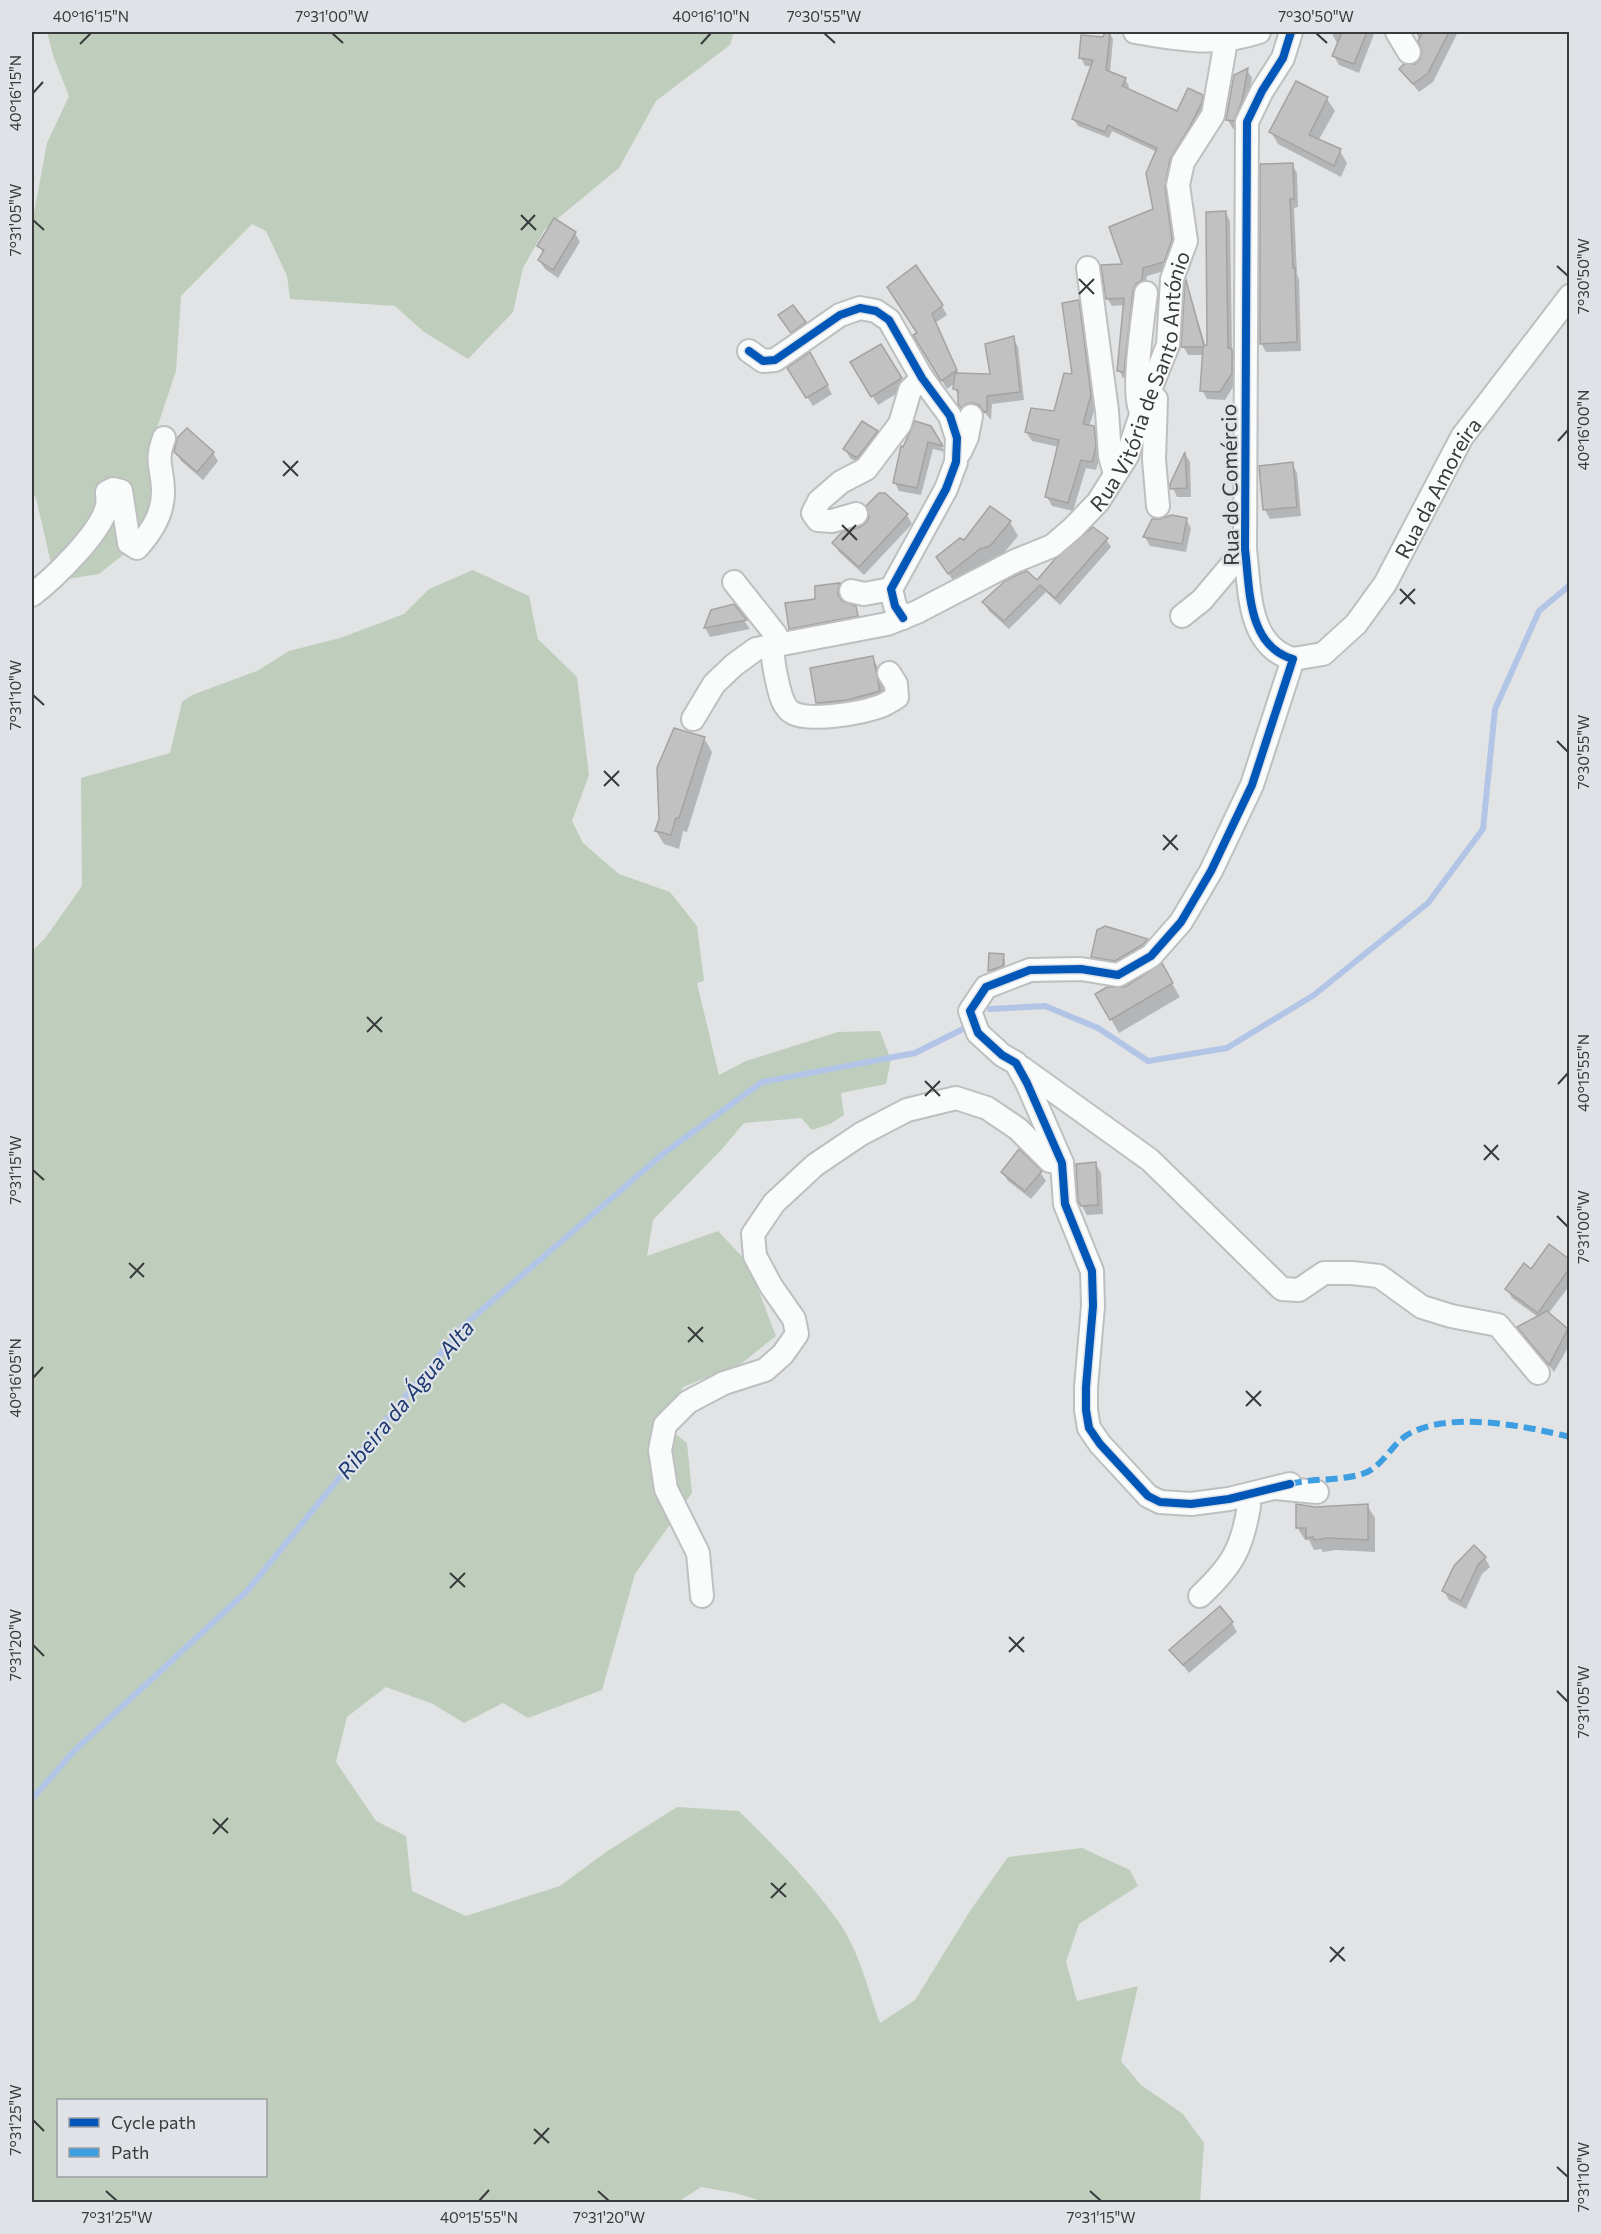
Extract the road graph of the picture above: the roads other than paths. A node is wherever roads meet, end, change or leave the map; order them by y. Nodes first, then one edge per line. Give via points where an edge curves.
1 (1136, 32) edge
2 (1259, 32) edge
3 (1291, 32) edge
4 (1397, 32) edge
5 (1226, 41) junction
6 (1408, 52) dead end
7 (1088, 268) dead end
8 (1146, 293) dead end
9 (1569, 296) edge
10 (749, 351) dead end
11 (922, 378) junction
12 (1145, 403) junction
13 (971, 416) dead end
14 (164, 438) dead end
15 (956, 462) junction
16 (1115, 474) junction
17 (1158, 506) dead end
18 (1069, 508) dead end
19 (856, 514) dead end
20 (1245, 549) junction
21 (1033, 554) junction
22 (734, 582) dead end
23 (943, 583) dead end
24 (851, 591) dead end
25 (32, 595) edge
26 (896, 604) junction
27 (1182, 616) dead end
28 (772, 647) junction
29 (1293, 658) junction
30 (890, 673) dead end
31 (693, 719) dead end
32 (1016, 1064) junction
33 (1062, 1163) junction
34 (1538, 1373) dead end
35 (1317, 1492) dead end
36 (1242, 1496) junction
37 (702, 1596) dead end
38 (1200, 1596) dead end

1 - 5 street
2 - 5 street
3 - 20 street, Rua do Comércio via 1283,58 1247,122
4 - 6 street
5 - 12 street, Rua Vitória de Santo António via 1213,115 1183,162 1178,185 1186,241 1172,279 1168,345
7 - 16 street
8 - 12 street via 1137,400
9 - 29 street, Rua da Amoreira via 1462,437 1385,584 1356,624 1323,654
10 - 11 street via 763,361 775,360 840,315 860,308 876,311 889,320
11 - 15 street via 950,416 957,438
11 - 19 street via 910,390 900,424 866,470 841,482 819,501 813,513 818,520 832,521
12 - 16 street, Rua Vitória de Santo António via 1127,456
12 - 17 street via 1156,399 1154,459
13 - 15 street
14 - 25 street via 158,454 163,490 161,511 151,533 137,548 129,543 121,491 107,492 107,507 94,531 50,581
15 - 26 street
16 - 21 street, Rua Vitória de Santo António via 1098,502 1073,528 1052,546
18 - 21 street
20 - 27 street via 1202,600
20 - 29 street, Rua do Comércio via 1252,607 1261,635 1280,655
21 - 26 street, Rua Vitória de Santo António
22 - 28 street via 776,635
23 - 26 street via 908,604
24 - 26 street
26 - 28 street, Rua Vitória de Santo António via 887,624
28 - 30 street via 784,703 792,713 820,716 881,706 897,697
28 - 31 street, Rua Vitória de Santo António via 756,649 734,665 714,684
29 - 32 street via 1252,785 1211,871 1181,922 1151,956 1118,975 1081,969 1030,970 986,987 970,1011 978,1033
32 - 33 street
32 - 34 street via 1150,1160 1282,1289 1299,1290 1324,1273 1378,1276 1422,1307 1498,1325
33 - 36 street via 1065,1204 1092,1271 1086,1387 1089,1428 1148,1496 1160,1502 1191,1504
33 - 37 street via 1050,1161 1018,1130 987,1108 956,1098 907,1110 861,1134 815,1165 774,1203 753,1234 755,1256 794,1319 797,1334 765,1370 724,1383 688,1402 665,1425 660,1450 666,1489 698,1553
35 - 36 street via 1282,1486
36 - 38 street via 1249,1506 1238,1551 1222,1575

